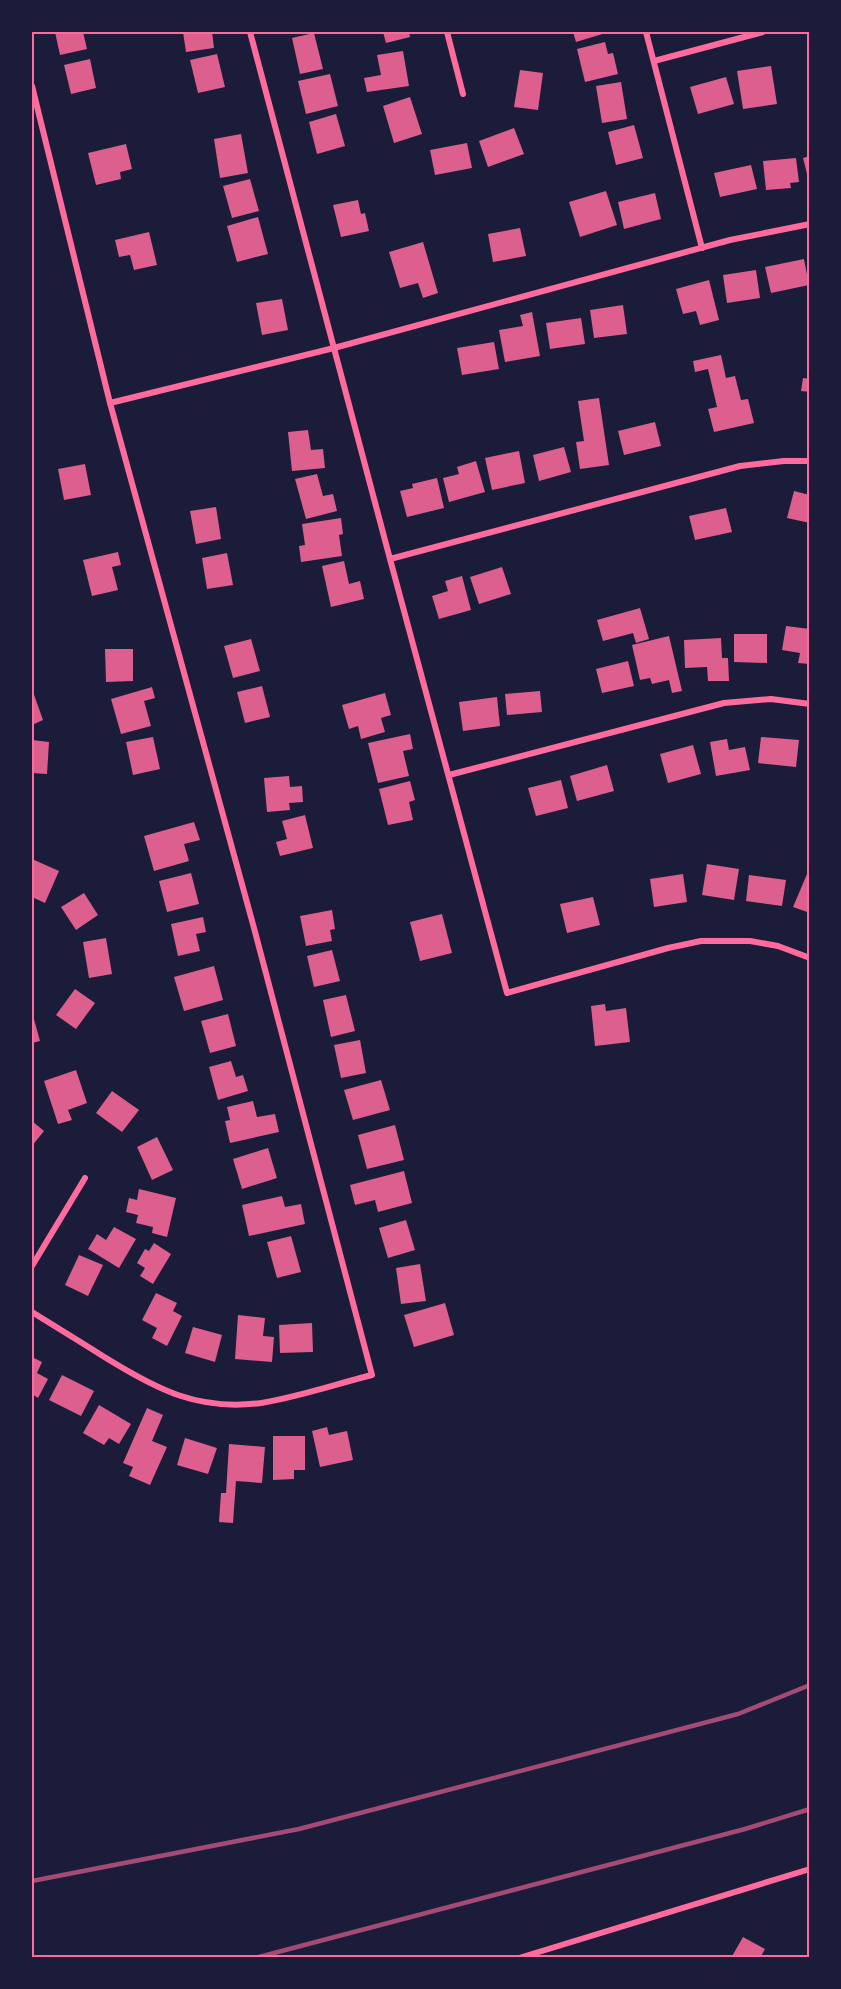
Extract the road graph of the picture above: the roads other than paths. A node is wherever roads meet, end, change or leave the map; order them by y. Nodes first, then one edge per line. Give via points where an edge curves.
1 (250, 32) edge
2 (447, 32) edge
3 (646, 32) edge
4 (763, 32) edge
5 (654, 61) junction
6 (32, 86) edge
7 (464, 94) dead end
8 (810, 224) edge
9 (702, 248) junction
10 (334, 348) junction
11 (110, 403) junction
12 (810, 461) edge
13 (390, 559) junction
14 (810, 704) edge
15 (449, 775) junction
16 (810, 958) edge
17 (85, 1178) dead end
18 (32, 1266) edge
19 (32, 1312) edge
20 (810, 1869) edge
21 (528, 1957) edge
22 (519, 1958) edge

1 - 10 street
2 - 7 street
3 - 5 street
4 - 5 street
5 - 9 street
6 - 11 street
8 - 9 street
9 - 10 street
10 - 11 street
10 - 13 street
11 - 19 street via 372,1375 262,1402 203,1402 147,1383
12 - 13 street via 740,466
13 - 15 street
14 - 15 street via 771,699 724,703
15 - 16 street via 507,993 701,941 750,941
17 - 18 street
20 - 21 street
21 - 22 street

